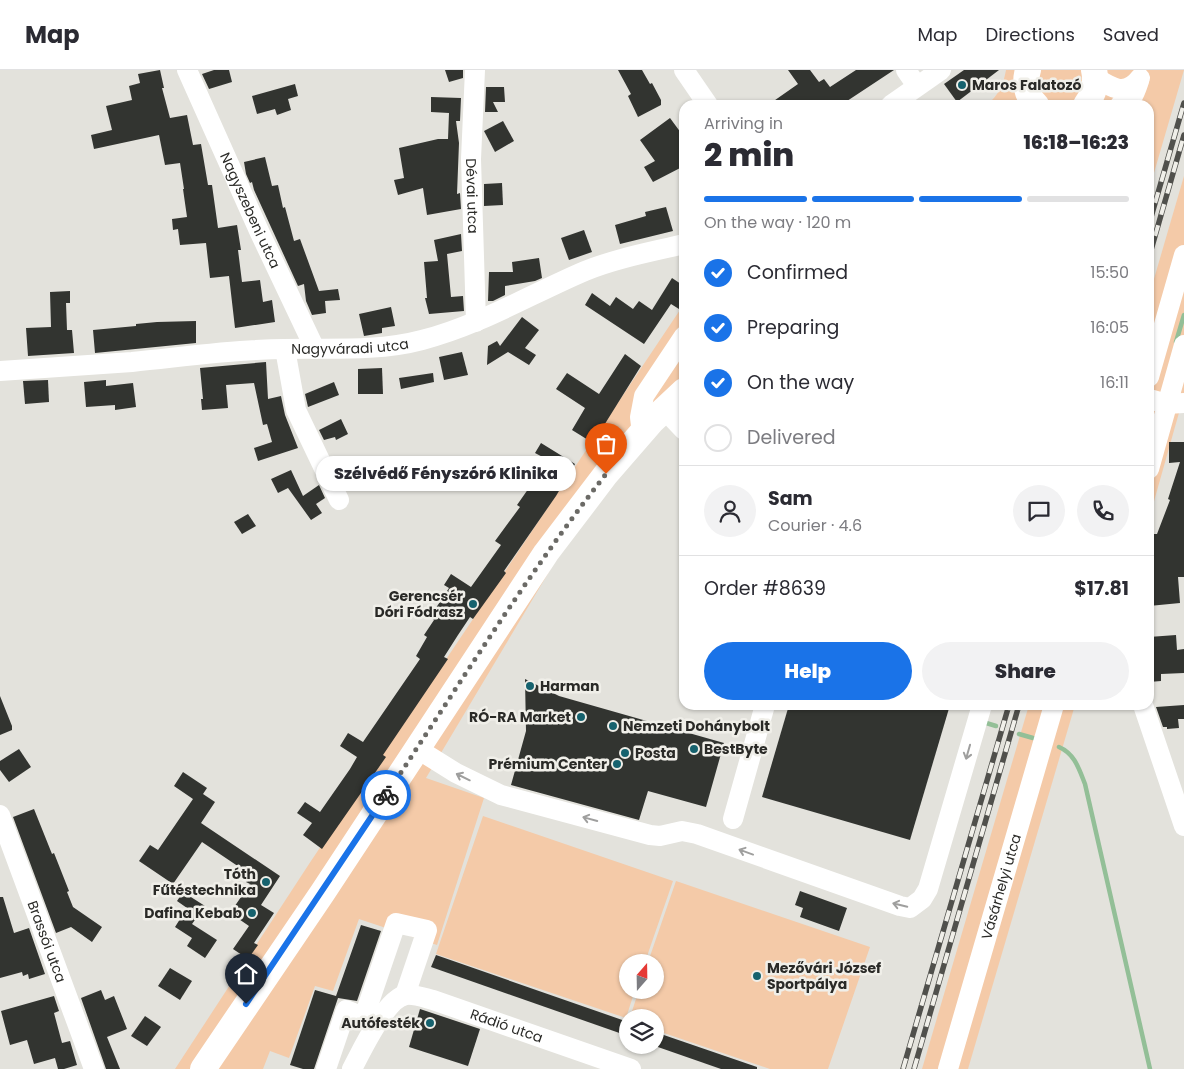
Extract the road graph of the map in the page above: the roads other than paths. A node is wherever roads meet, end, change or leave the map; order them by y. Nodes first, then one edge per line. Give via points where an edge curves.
1 (187, 70) edge
2 (475, 70) edge
3 (684, 70) edge
4 (941, 70) edge
5 (1027, 71) edge
6 (1094, 72) edge
7 (1142, 74) edge
8 (912, 78) edge
9 (705, 100) edge
10 (895, 100) edge
11 (1014, 100) edge
12 (1033, 100) edge
13 (1089, 100) edge
14 (1130, 100) edge
15 (679, 245) edge
16 (1184, 255) edge
17 (476, 322) junction
18 (679, 344) edge
19 (1184, 345) edge
20 (285, 349) junction
21 (315, 349) junction
22 (1154, 360) edge
23 (0, 371) edge
24 (679, 396) edge
25 (1167, 402) edge
26 (653, 421) junction
27 (679, 429) edge
28 (1154, 450) edge
29 (339, 500) dead end
30 (763, 710) edge
31 (981, 710) edge
32 (1053, 710) edge
33 (1145, 710) edge
34 (422, 751) junction
35 (0, 815) edge
36 (734, 819) dead end
37 (1184, 826) edge
38 (405, 995) junction
39 (376, 1010) junction
40 (94, 1069) edge
41 (203, 1069) edge
42 (326, 1069) edge
43 (352, 1069) edge
44 (631, 1069) edge
45 (948, 1069) edge

1 - 21 street, Nagyszebeni utca
2 - 17 street, Dévai utca via 471,158
3 - 9 street
4 - 8 street
5 - 11 main road
5 - 12 main road via 1026,83
6 - 7 street via 1107,85 1121,90 1134,85
6 - 13 main road via 1094,92
7 - 14 street
8 - 10 street
15 - 17 street, Nagyváradi utca via 593,268
16 - 22 street
17 - 21 street, Nagyváradi utca via 398,345
18 - 26 street via 642,402 640,417
19 - 25 street
20 - 21 street, Nagyváradi utca
20 - 23 street, Nagyváradi utca
20 - 29 street via 296,410
24 - 26 main road
25 - 28 street
26 - 27 street
26 - 34 main road via 606,474 546,553
30 - 36 street
31 -> 34 street via 928,889 922,899 910,908 697,834 682,831 650,835 501,795 456,773
32 - 45 street, Vásárhelyi utca
33 - 37 street
34 - 41 main road via 328,883
35 - 40 street, Brassói utca
38 - 39 street
38 - 39 street via 427,930 396,923
38 - 44 street, Rádió utca via 433,1000
39 - 42 street via 364,1017 346,1010
39 - 43 street

